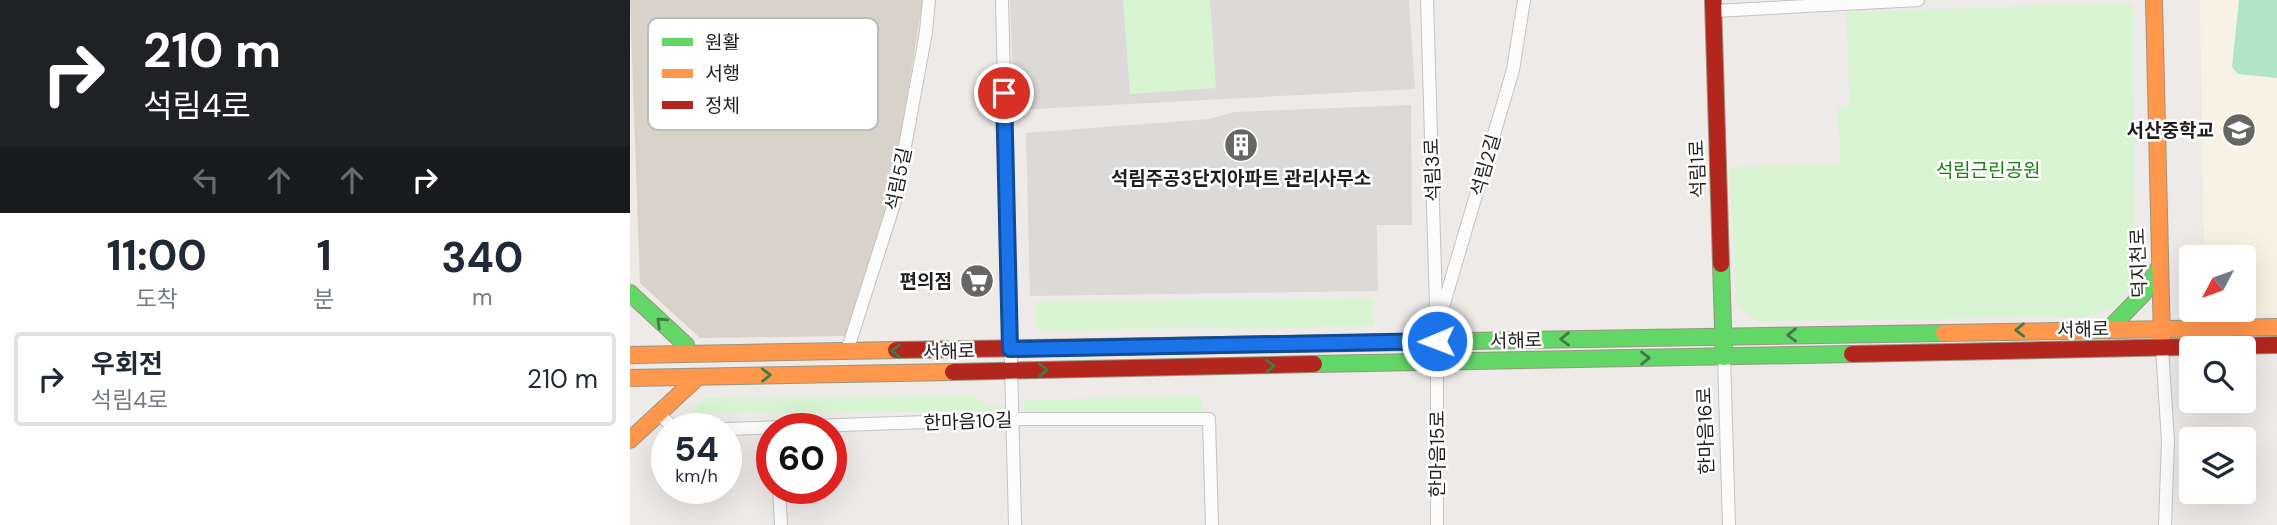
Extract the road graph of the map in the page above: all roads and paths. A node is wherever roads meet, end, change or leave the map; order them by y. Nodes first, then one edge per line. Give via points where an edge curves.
1 (929, 0) edge
2 (1002, 0) edge
3 (1427, 0) edge
4 (1524, 0) edge
5 (1917, 0) edge
6 (2154, 0) edge
7 (1713, 6) edge
8 (2159, 265) junction
9 (630, 293) edge
10 (2277, 327) edge
11 (2161, 328) junction
12 (2109, 329) junction
13 (1437, 334) junction
14 (1723, 336) junction
15 (2277, 345) edge
16 (2162, 348) junction
17 (1010, 349) junction
18 (845, 352) junction
19 (687, 354) junction
20 (630, 355) edge
21 (1724, 357) junction
22 (1437, 362) junction
23 (1011, 371) junction
24 (698, 377) junction
25 (630, 378) edge
26 (658, 413) edge
27 (1013, 419) junction
28 (651, 420) edge
29 (847, 425) edge
30 (630, 440) edge
31 (780, 504) edge
32 (781, 525) edge
33 (1015, 525) edge
34 (1212, 525) edge
35 (1437, 525) edge
36 (1729, 525) edge
37 (2165, 525) edge

1 - 18 street, 석림5길 via 895,201
2 - 17 street
3 - 13 street, 석림3로
4 - 13 street, 석림2길 via 1513,70
5 - 7 street
6 - 8 main road, 덕지천로
7 - 14 main road, 석림1로
8 - 11 main road, 덕지천로
8 - 12 main road via 2145,295
19 -> 9 main road via 686,345
10 - 11 main road, 서해로
11 - 12 main road, 서해로
11 - 16 main road, 덕지천로
12 -> 14 main road, 서해로
14 -> 13 main road, 서해로
13 - 17 main road, 서해로
13 - 22 street, 한마음15로
14 - 21 main road, 한마음16로
15 - 16 main road, 서해로
16 - 21 main road, 서해로
16 - 37 street, 덕지천로 via 2168,441
17 -> 18 main road, 서해로
17 - 23 street
18 - 19 main road, 서해로
19 - 20 main road, 서해로
22 -> 21 main road, 서해로
21 - 36 street, 한마음16로
23 -> 22 main road, 서해로
22 - 35 street, 한마음15로
24 -> 23 main road, 서해로
23 - 27 street
24 - 25 main road, 서해로
24 - 26 main road
27 - 29 street, 한마음10길
27 - 33 street
27 - 34 street, 한마음10길 via 1209,419
28 - 30 main road
31 - 32 street

